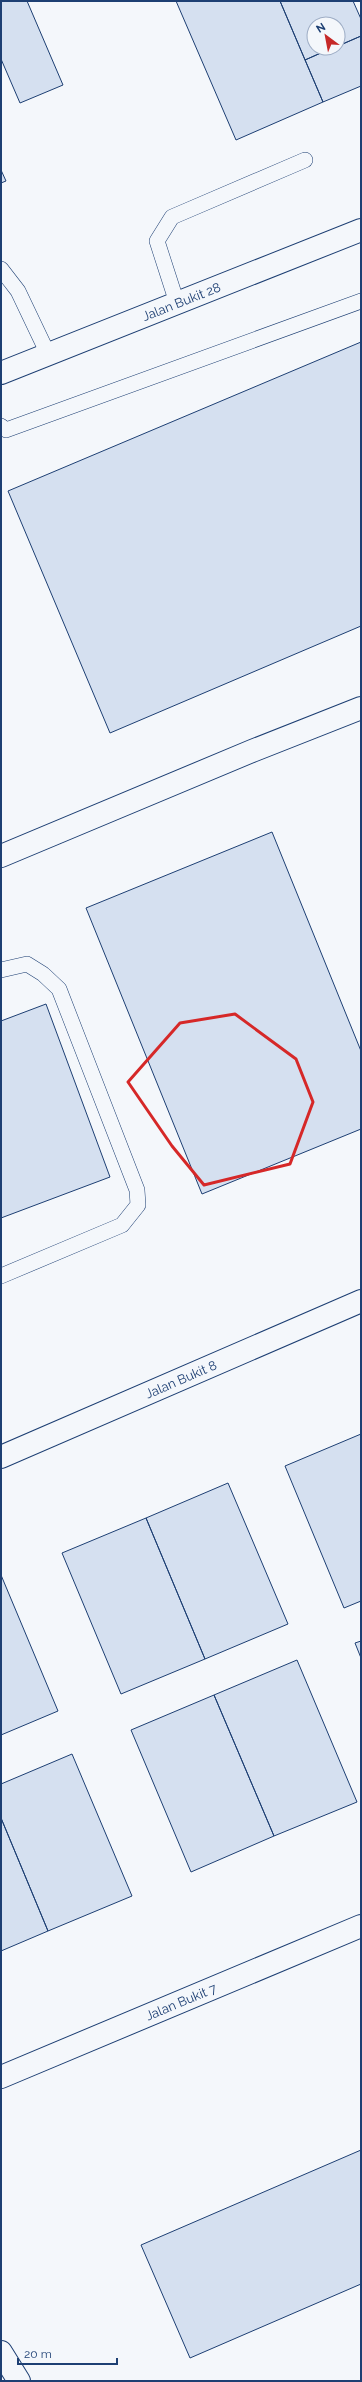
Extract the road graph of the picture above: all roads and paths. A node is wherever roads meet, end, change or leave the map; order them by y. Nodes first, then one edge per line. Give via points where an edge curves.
1 (305, 160) dead end
2 (361, 230) edge
3 (1, 268) edge
4 (361, 301) edge
5 (176, 303) junction
6 (48, 354) junction
7 (1, 373) edge
8 (1, 426) edge
9 (361, 708) edge
10 (1, 856) edge
11 (1, 970) edge
12 (1, 1276) edge
13 (361, 1300) edge
14 (1, 1456) edge
15 (361, 1926) edge
16 (1, 2077) edge
17 (1, 2352) edge
18 (19, 2381) edge

1 - 5 lane via 172,217 157,241
2 - 5 street, Jalan Bukit 28
3 - 6 lane via 18,291
4 - 8 lane via 6,430
5 - 6 street, Jalan Bukit 28
6 - 7 street, Jalan Bukit 28
9 - 10 street
11 - 12 lane via 27,964 60,988 137,1190 138,1205 122,1225
13 - 14 street, Jalan Bukit 8
15 - 16 street, Jalan Bukit 7
17 - 18 street

